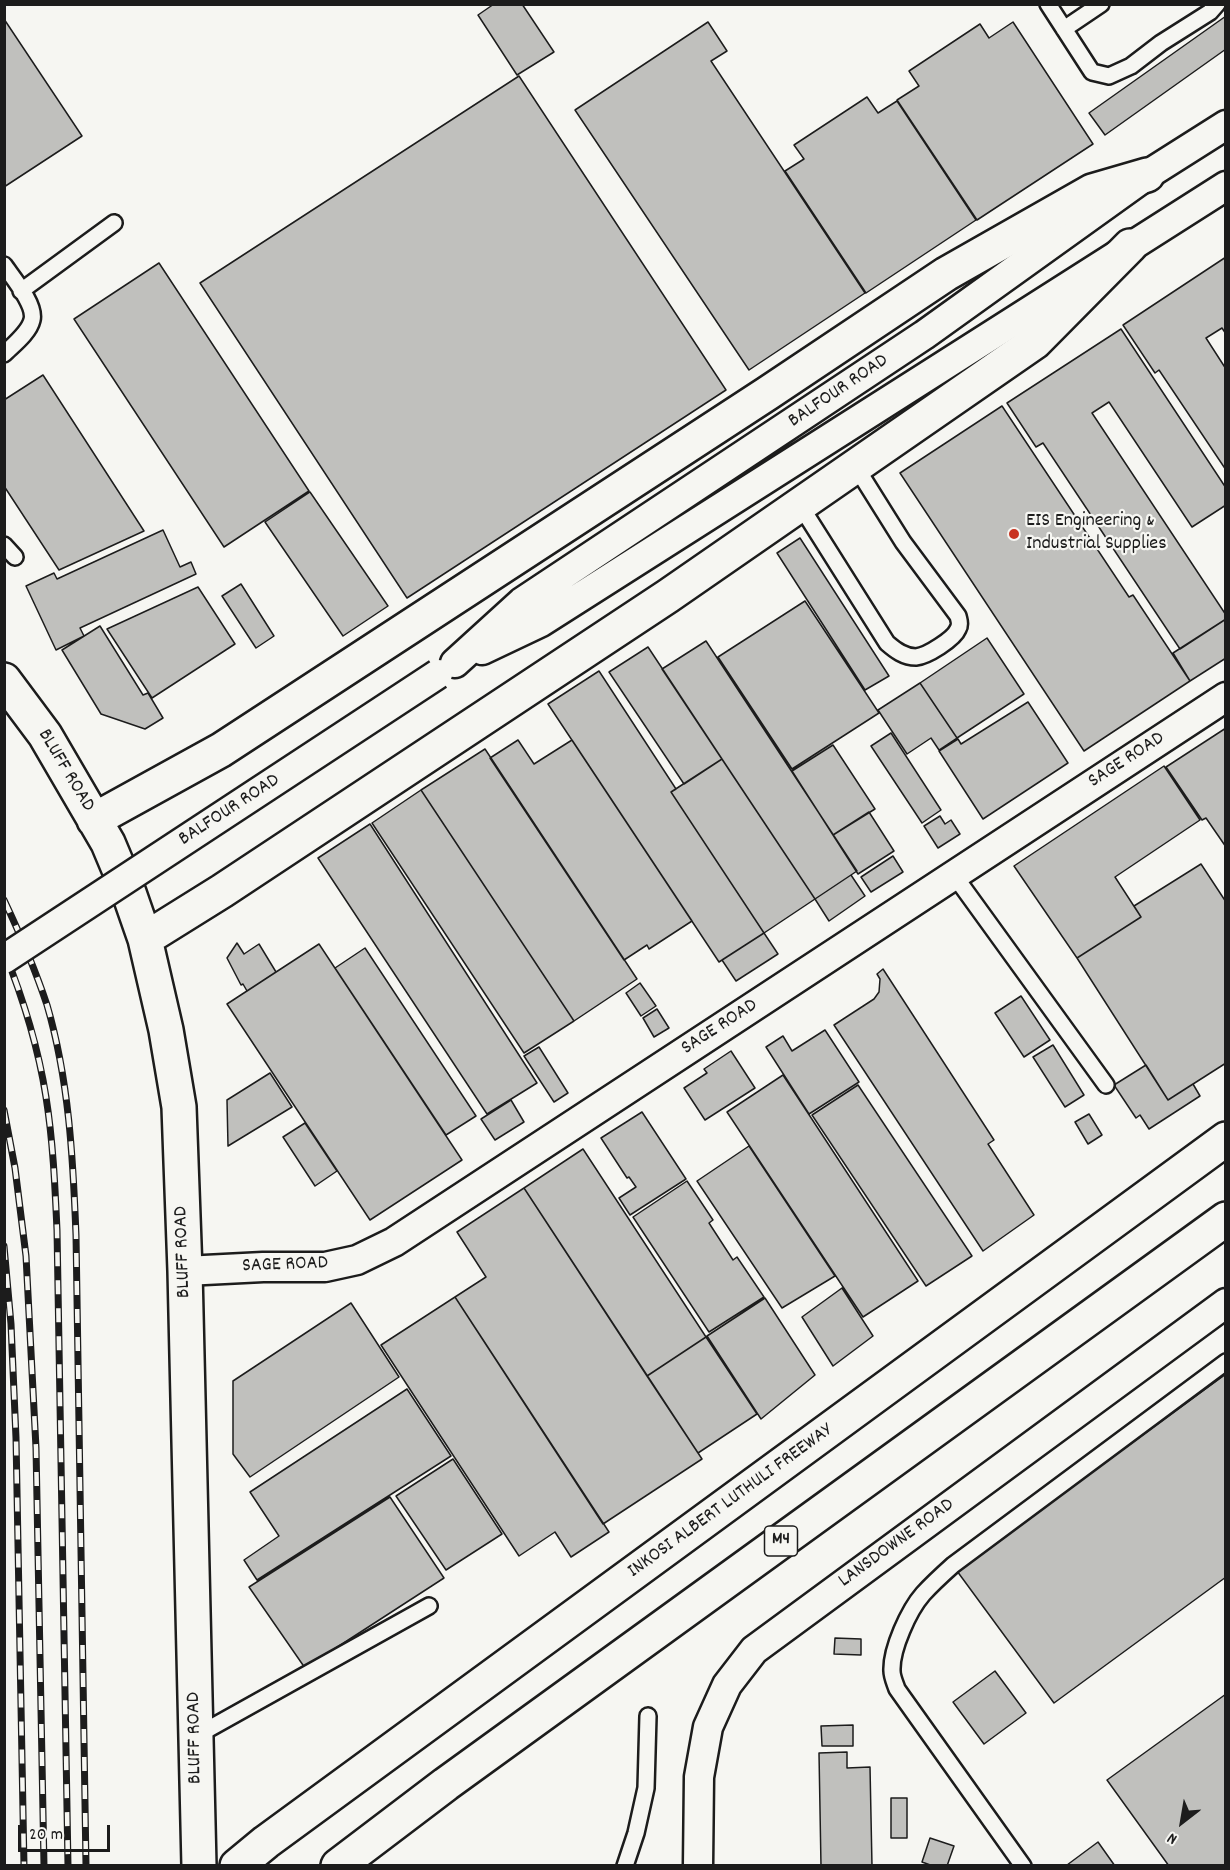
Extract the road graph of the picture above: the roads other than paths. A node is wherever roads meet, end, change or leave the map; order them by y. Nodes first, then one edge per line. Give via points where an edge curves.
1 (1048, 4) edge
2 (1101, 4) edge
3 (1217, 4) edge
4 (1064, 29) junction
5 (1226, 125) edge
6 (1147, 175) junction
7 (1226, 186) edge
8 (114, 223) dead end
9 (1130, 246) junction
10 (4, 265) edge
11 (21, 291) junction
12 (4, 354) edge
13 (855, 467) junction
14 (800, 505) junction
15 (4, 545) edge
16 (15, 557) dead end
17 (447, 669) junction
18 (4, 680) edge
19 (1226, 697) edge
20 (94, 820) junction
21 (954, 874) junction
22 (145, 939) junction
23 (4, 959) edge
24 (1106, 1085) dead end
25 (1226, 1139) edge
26 (1226, 1219) edge
27 (185, 1270) junction
28 (1226, 1302) edge
29 (1226, 1362) edge
30 (429, 1605) dead end
31 (648, 1716) dead end
32 (196, 1736) junction
33 (198, 1866) edge
34 (237, 1866) edge
35 (338, 1866) edge
36 (625, 1866) edge
37 (698, 1866) edge
38 (1023, 1866) edge

1 - 4 lane
2 - 4 lane
3 - 4 lane via 1131,66 1109,76 1092,72
5 - 6 street, BALFOUR ROAD
6 - 17 street, BALFOUR ROAD via 924,335 522,602
6 - 20 main road via 1092,190 946,274 221,750
7 - 9 street, BALFOUR ROAD
8 - 11 lane
9 - 13 main road via 1035,342
9 - 17 street, BALFOUR ROAD via 541,622
10 - 11 lane
11 - 12 lane via 30,304 32,320
13 - 14 main road
13 - 14 lane via 903,542 958,616 957,632 944,643 926,655 914,657 897,652 887,643
14 - 22 main road
15 - 16 lane
17 - 23 street, BALFOUR ROAD, bridge
18 - 20 main road, BLUFF ROAD via 45,735
19 - 21 street, SAGE ROAD
20 - 22 main road, BLUFF ROAD via 108,843
21 - 24 lane
21 - 27 street, SAGE ROAD via 394,1242 357,1260 325,1267
22 - 27 main road, BLUFF ROAD via 179,1107
25 - 34 main road, INKOSI ALBERT LUTHULI FREEWAY
26 - 35 main road, M4
27 - 32 main road, BLUFF ROAD
28 - 37 street, LANSDOWNE ROAD via 754,1650 727,1685 708,1727 699,1777
29 - 38 lane via 953,1565 922,1595 900,1637 892,1672 897,1689
30 - 32 lane
31 - 36 lane via 646,1788
32 - 33 main road, BLUFF ROAD

